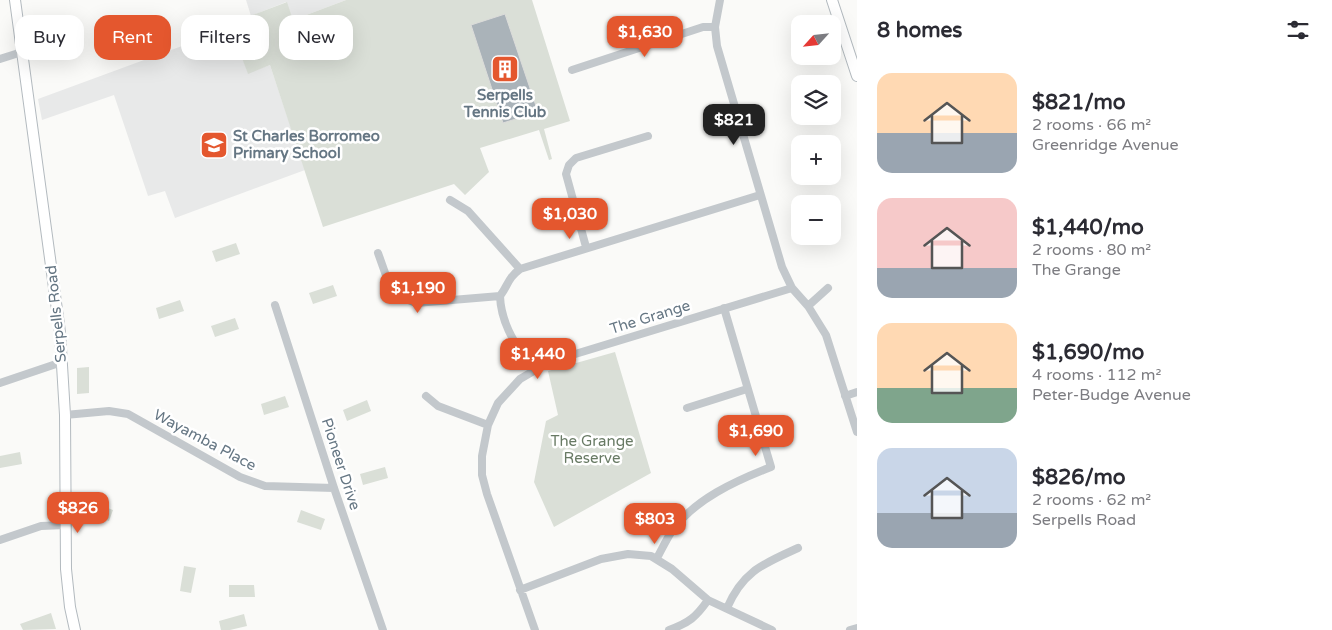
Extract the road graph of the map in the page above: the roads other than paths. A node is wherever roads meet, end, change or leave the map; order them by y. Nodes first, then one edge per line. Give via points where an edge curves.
1 (15, 0) edge
2 (720, 0) edge
3 (832, 0) edge
4 (17, 15) edge
5 (715, 27) junction
6 (15, 54) edge
7 (0, 59) edge
8 (23, 60) edge
9 (572, 70) dead end
10 (857, 76) edge
11 (648, 136) dead end
12 (760, 195) junction
13 (450, 200) dead end
14 (586, 247) junction
15 (378, 253) dead end
16 (520, 269) junction
17 (792, 288) junction
18 (828, 288) dead end
19 (500, 296) junction
20 (275, 305) dead end
21 (808, 306) junction
22 (724, 308) junction
23 (62, 362) junction
24 (532, 370) junction
25 (0, 383) edge
26 (747, 389) junction
27 (857, 392) edge
28 (426, 396) dead end
29 (845, 396) junction
30 (687, 408) dead end
31 (65, 415) junction
32 (488, 425) junction
33 (857, 432) edge
34 (334, 488) junction
35 (65, 525) junction
36 (0, 540) edge
37 (798, 548) dead end
38 (657, 558) junction
39 (520, 590) junction
40 (708, 600) junction
41 (727, 608) junction
42 (857, 628) edge
43 (75, 630) edge
44 (383, 630) edge
45 (534, 630) edge
46 (669, 630) edge
47 (772, 630) edge
48 (850, 630) edge

1 - 4 street, Serpells Road
2 - 5 street
3 - 10 street
5 - 9 street via 703,27
5 - 12 street via 717,46
6 - 7 street
8 - 23 street, Serpells Road
11 - 14 street via 576,158 569,164 566,174
12 - 14 street
12 - 17 street via 782,267
13 - 16 street via 468,211
14 - 16 street
15 - 19 street via 389,284 399,296 416,303
16 - 19 street via 509,278
17 - 21 street
17 - 22 street, The Grange
18 - 21 street
19 - 24 street via 502,318
20 - 34 street, Pioneer Drive
21 - 29 street via 826,335
22 - 24 street, The Grange via 556,359
22 - 26 street
23 - 25 street
23 - 31 street, Serpells Road
24 - 32 street, The Grange via 498,403
26 - 30 street
26 - 38 street via 771,467 707,499 672,531
27 - 29 street
28 - 32 street via 438,406
29 - 33 street
31 - 34 street, Wayamba Place via 109,411 128,414 240,477 265,486
31 - 35 street, Serpells Road
32 - 39 street, The Grange via 482,475
34 - 44 street, Pioneer Drive
35 - 36 street via 41,526
35 - 43 street, Serpells Road via 66,569
37 - 41 street via 771,560 743,580
38 - 39 street via 628,554 601,559
38 - 40 street
39 - 45 street, The Grange
40 - 41 street
40 - 46 street via 696,617
41 - 47 street
42 - 48 street

